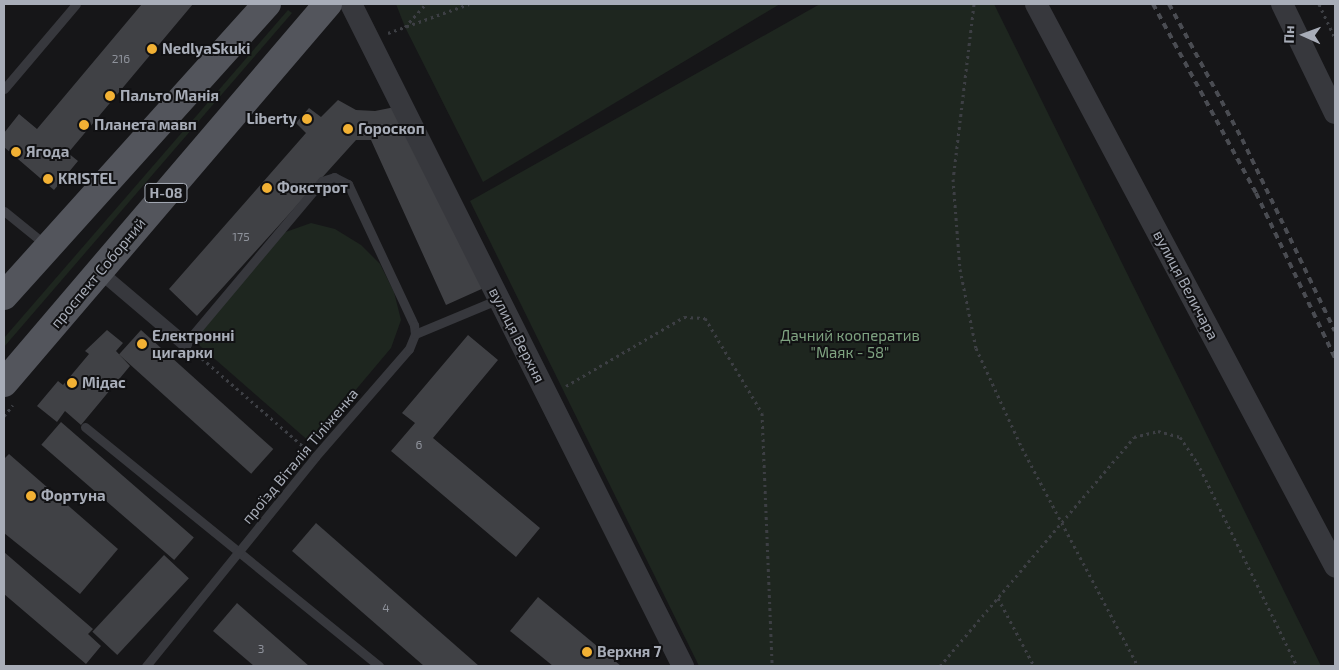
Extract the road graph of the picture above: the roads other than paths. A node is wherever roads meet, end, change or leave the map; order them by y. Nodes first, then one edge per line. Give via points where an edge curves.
1 (76, 4) edge
2 (266, 4) edge
3 (328, 4) edge
4 (351, 4) edge
5 (1036, 4) edge
6 (1282, 4) edge
7 (4, 89) edge
8 (1335, 113) edge
9 (4, 211) edge
10 (47, 246) junction
11 (99, 271) junction
12 (4, 296) edge
13 (499, 299) junction
14 (415, 334) junction
15 (185, 344) joint
16 (4, 383) edge
17 (85, 427) dead end
18 (237, 554) junction
19 (1335, 566) edge
20 (146, 666) edge
21 (379, 666) edge
22 (683, 666) edge

1 - 7 lane
2 - 10 main road
3 - 11 main road, проспект Соборний / Н-08
4 - 13 street, вулиця Верхня
5 - 19 street, вулиця Величара
6 - 8 street
9 - 10 lane
10 - 12 main road
11 - 15 street
11 - 16 main road, проспект Соборний / Н-08
13 - 14 lane
13 - 22 street, вулиця Верхня
14 - 15 lane via 414,324 348,184 334,177 322,181
14 - 18 lane, проїзд Віталія Тіліженка via 409,349 315,456
17 - 18 lane
18 - 20 lane, проїзд Віталія Тіліженка
18 - 21 lane

